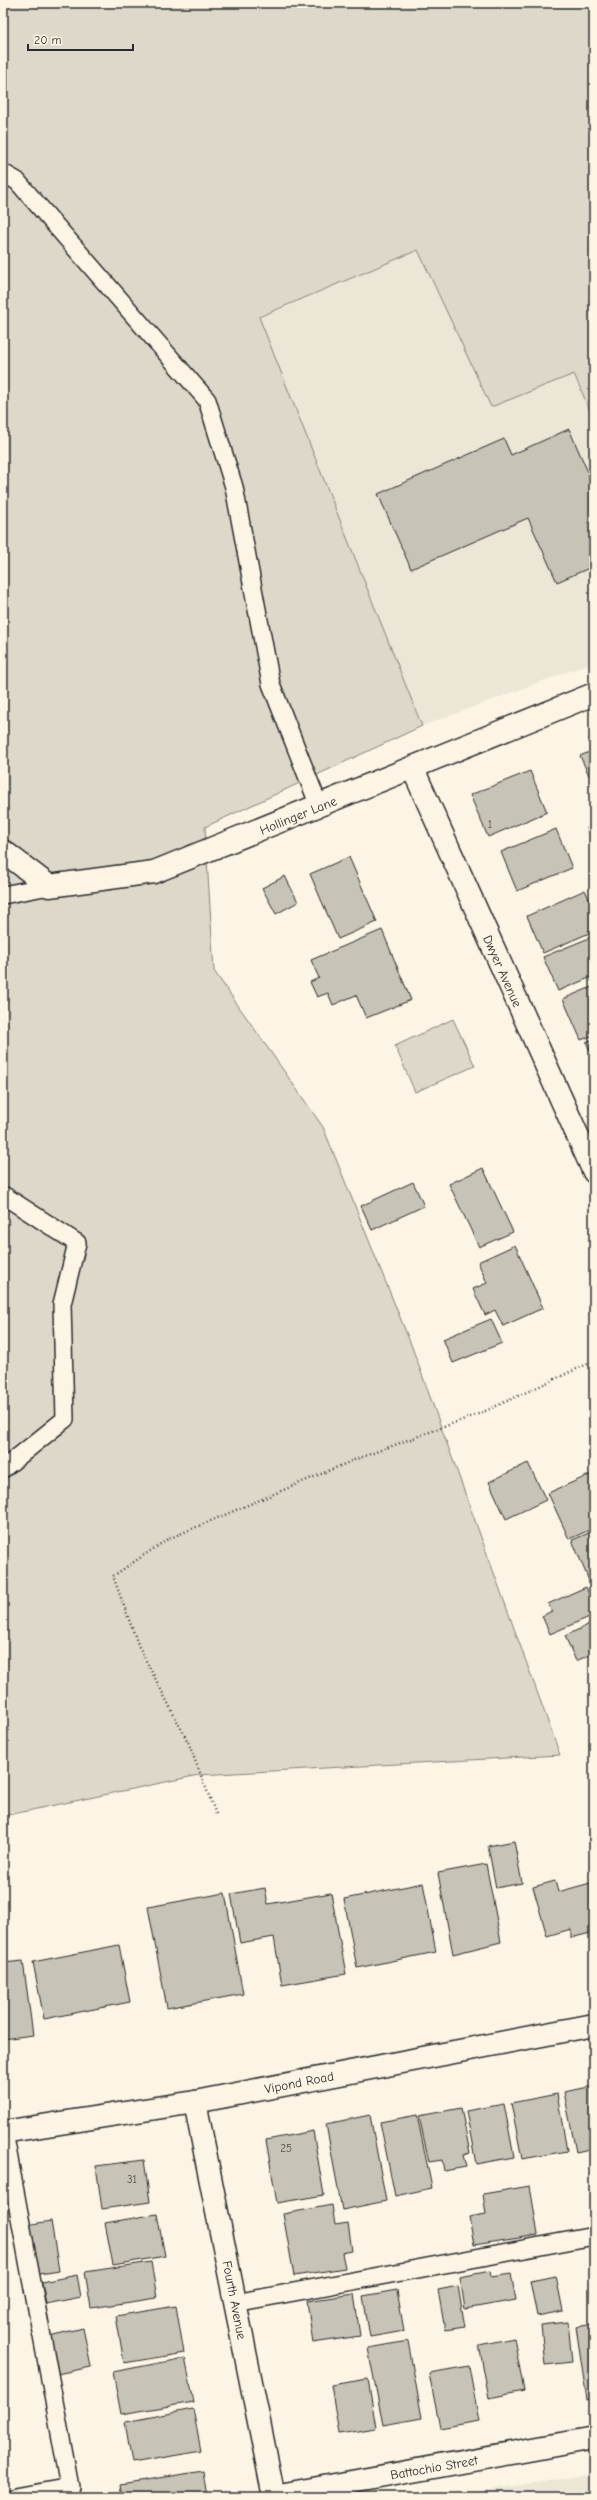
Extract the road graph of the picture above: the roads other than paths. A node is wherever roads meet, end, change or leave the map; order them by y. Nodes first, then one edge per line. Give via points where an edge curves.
1 (3, 173) edge
2 (594, 694) edge
3 (413, 769) junction
4 (319, 806) junction
5 (3, 850) edge
6 (49, 886) junction
7 (3, 895) edge
8 (594, 1172) edge
9 (3, 1195) edge
10 (3, 1469) edge
11 (594, 2025) edge
12 (196, 2102) junction
13 (4, 2132) edge
14 (594, 2236) edge
15 (235, 2303) junction
16 (594, 2438) edge
17 (15, 2497) edge
18 (274, 2497) edge

1 - 4 lane via 17,181 207,400 234,487 271,684
2 - 3 street, Hollinger Lane
3 - 4 street, Hollinger Lane
3 - 8 street, Dwyer Avenue
4 - 6 street, Hollinger Lane via 154,872
5 - 6 street
6 - 7 lane
9 - 10 lane via 77,1243 62,1304 65,1419
11 - 12 street, Vipond Road
12 - 13 street, Vipond Road
12 - 15 street, Fourth Avenue
13 - 17 lane via 70,2487
14 - 15 lane
15 - 18 street, Fourth Avenue
16 - 18 street, Battochio Street

